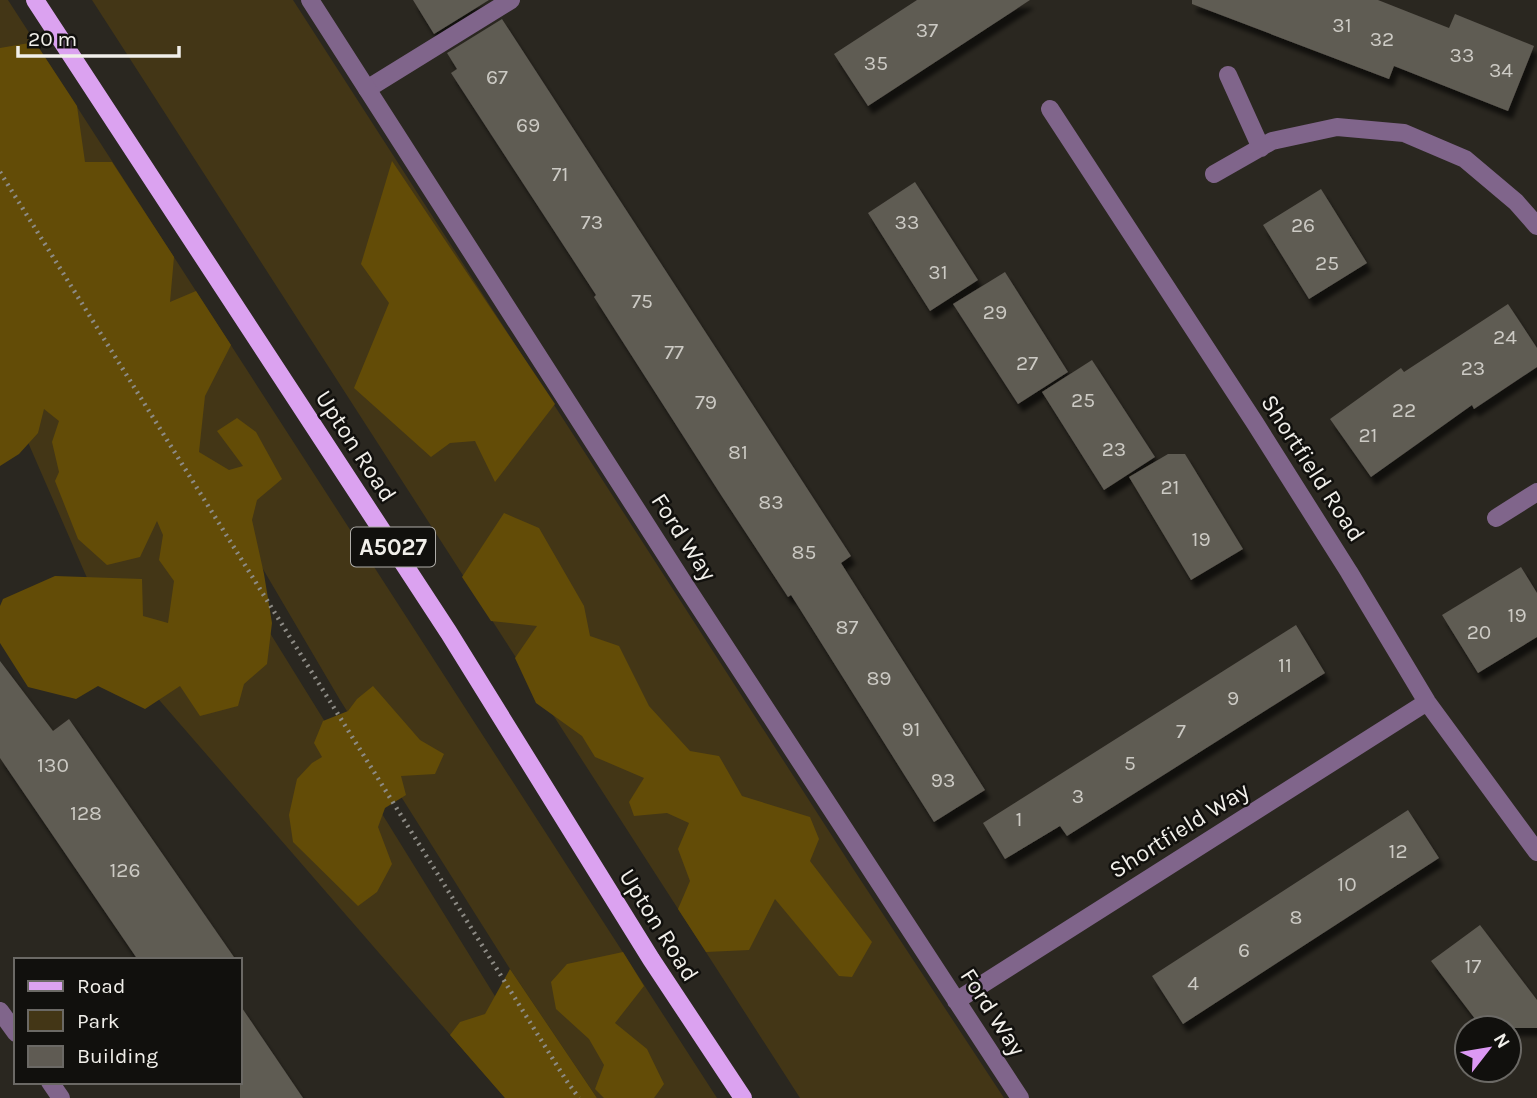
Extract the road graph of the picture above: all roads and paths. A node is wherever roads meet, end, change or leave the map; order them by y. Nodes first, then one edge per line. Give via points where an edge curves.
1 (35, 0) edge
2 (310, 0) edge
3 (511, 0) edge
4 (1228, 75) dead end
5 (367, 89) junction
6 (1049, 109) dead end
7 (1261, 148) junction
8 (0, 172) edge
9 (1214, 174) dead end
10 (1537, 226) edge
11 (1537, 492) edge
12 (1496, 518) dead end
13 (1427, 702) junction
14 (1537, 852) edge
15 (956, 1000) junction
16 (1, 1015) edge
17 (14, 1031) edge
18 (579, 1098) edge
19 (743, 1098) edge
20 (1020, 1098) edge

1 - 19 main road, Upton Road / A5027 via 441,621
2 - 5 street, Ford Way
3 - 5 street
4 - 7 street
5 - 15 street, Ford Way
6 - 13 street, Shortfield Road via 1270,446
7 - 9 street
7 - 10 street via 1272,141 1337,127 1404,133 1465,159
8 - 18 path
11 - 12 street
13 - 14 street, Shortfield Road
13 - 15 street, Shortfield Way
15 - 20 street, Ford Way
16 - 17 street

